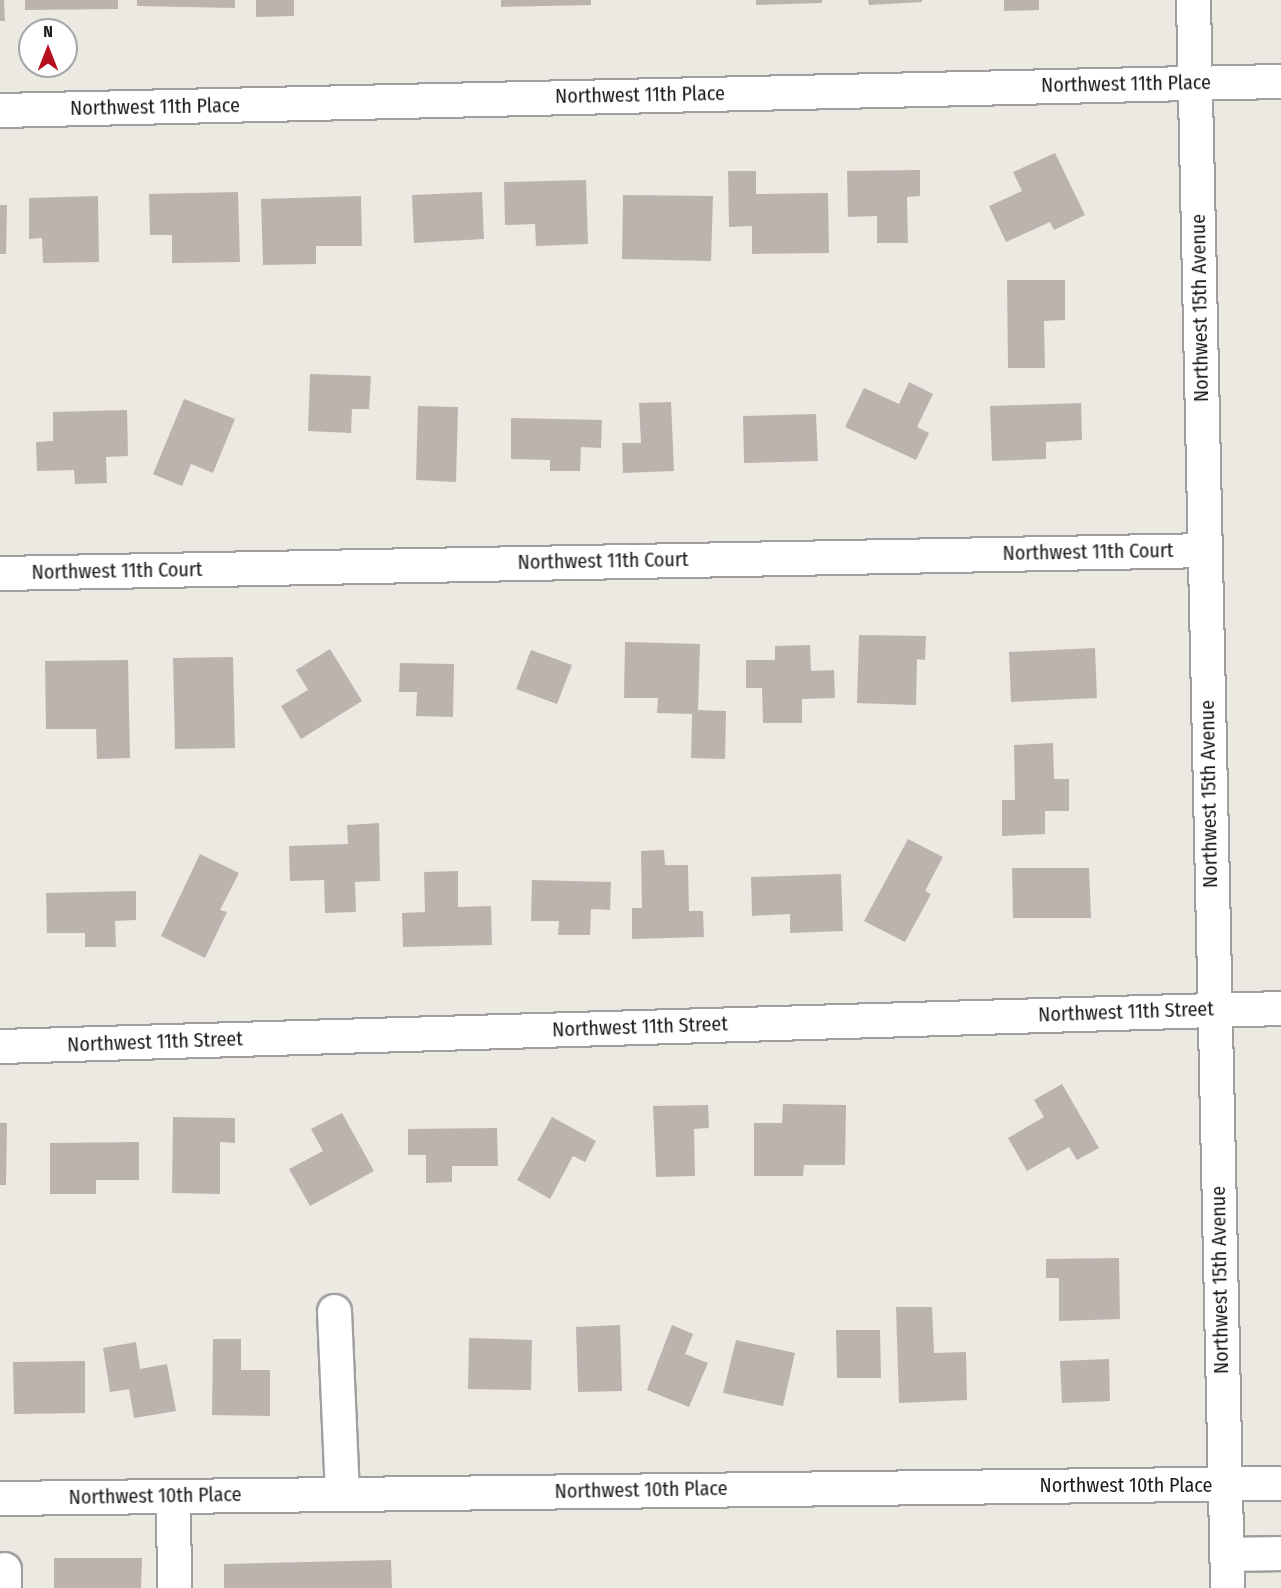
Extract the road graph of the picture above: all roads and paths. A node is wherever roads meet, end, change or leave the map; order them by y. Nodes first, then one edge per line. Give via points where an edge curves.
1 (1193, 0) edge
2 (1281, 81) edge
3 (1195, 82) junction
4 (0, 110) edge
5 (1205, 550) junction
6 (0, 573) edge
7 (1281, 1008) edge
8 (1213, 1009) junction
9 (0, 1046) edge
10 (334, 1311) dead end
11 (1281, 1483) edge
12 (1225, 1485) junction
13 (342, 1494) junction
14 (173, 1496) junction
15 (0, 1498) edge
16 (1281, 1553) edge
17 (1227, 1554) junction
18 (174, 1588) edge
19 (1227, 1588) edge

1 - 3 street, Northwest 15th Avenue
2 - 3 street, Northwest 11th Place
3 - 4 street, Northwest 11th Place
3 - 5 street, Northwest 15th Avenue
5 - 6 street, Northwest 11th Court
5 - 8 street, Northwest 15th Avenue
7 - 8 street, Northwest 11th Street
8 - 9 street, Northwest 11th Street
8 - 12 street, Northwest 15th Avenue
10 - 13 street
11 - 12 street, Northwest 10th Place
12 - 13 street, Northwest 10th Place
12 - 17 street, Northwest 15th Avenue
13 - 14 street, Northwest 10th Place
14 - 15 street, Northwest 10th Place
14 - 18 street
16 - 17 street
17 - 19 street, Northwest 15th Avenue

